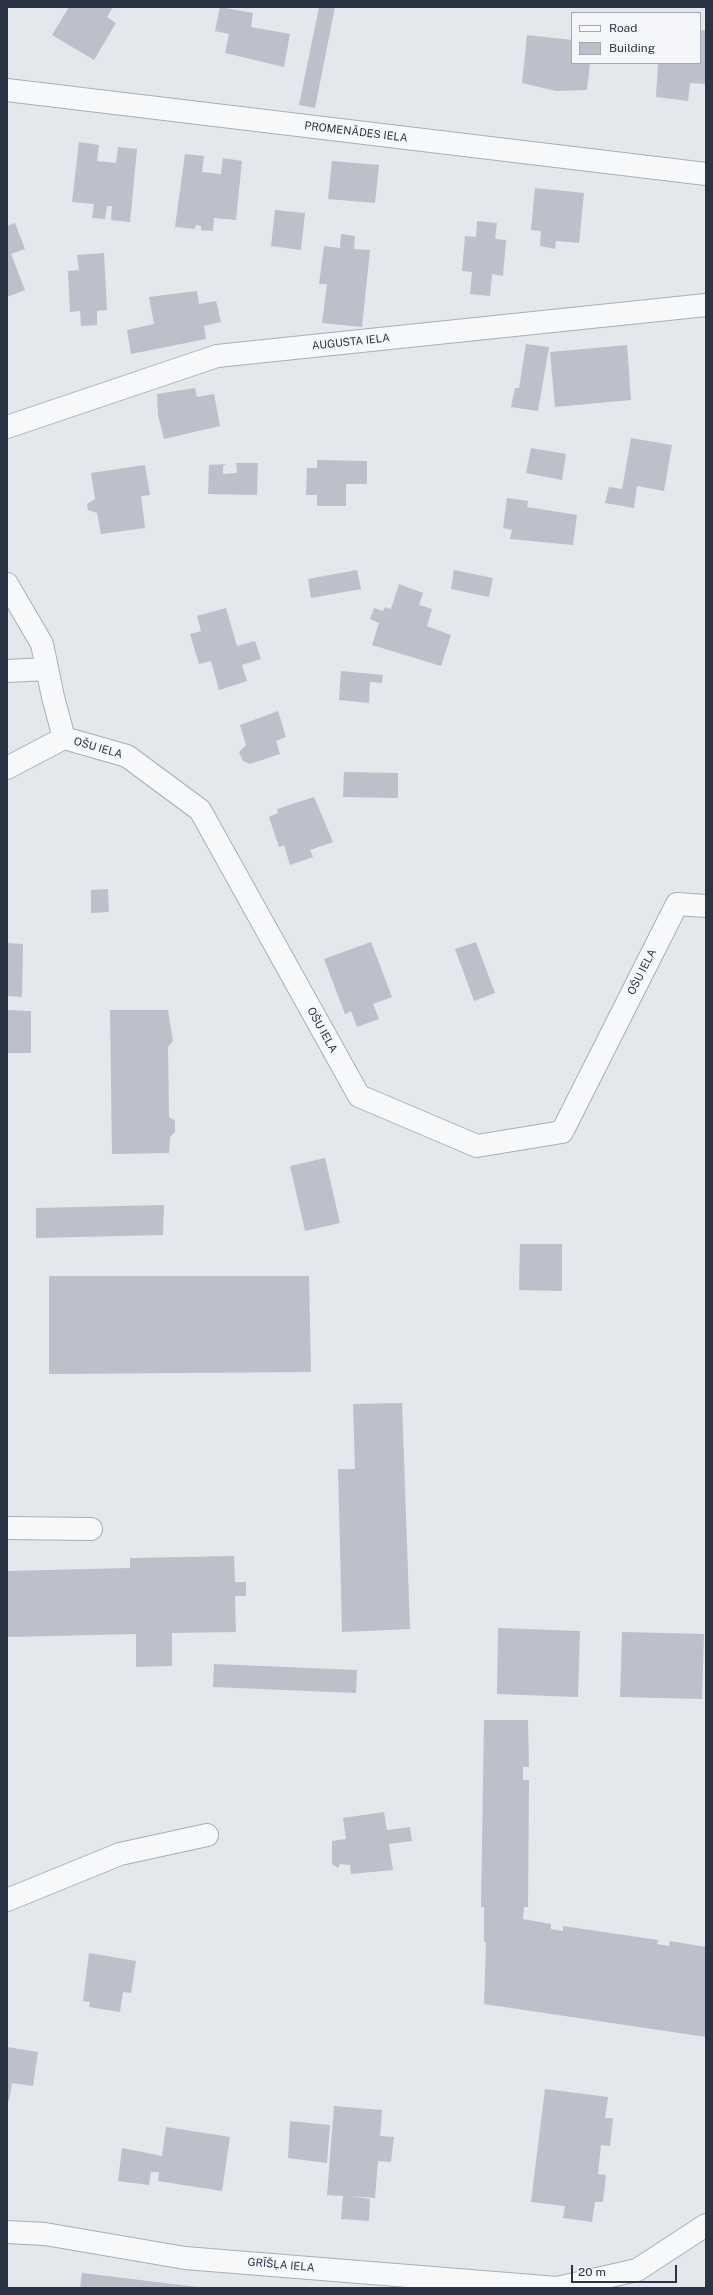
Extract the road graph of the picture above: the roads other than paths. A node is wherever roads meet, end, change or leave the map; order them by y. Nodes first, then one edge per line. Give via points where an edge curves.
1 (7, 90) edge
2 (706, 174) edge
3 (706, 305) edge
4 (7, 427) edge
5 (7, 584) edge
6 (47, 669) junction
7 (7, 671) edge
8 (64, 738) junction
9 (7, 768) edge
10 (706, 906) edge
11 (7, 1528) edge
12 (91, 1529) dead end
13 (208, 1835) dead end
14 (7, 1900) edge
15 (706, 2225) edge
16 (7, 2232) edge
17 (557, 2288) edge

1 - 2 street, PROMENĀDES IELA
3 - 4 street, AUGUSTA IELA via 217,356
5 - 6 street, OŠU IELA via 42,644
6 - 7 street
6 - 8 street, OŠU IELA
8 - 9 street
8 - 10 street, OŠU IELA via 127,756 200,810 359,1096 477,1146 562,1132 676,904
11 - 12 street
13 - 14 street via 120,1854
15 - 17 street, GRĪŠĻA IELA via 637,2270
16 - 17 street, GRĪŠĻA IELA via 45,2234 185,2258

